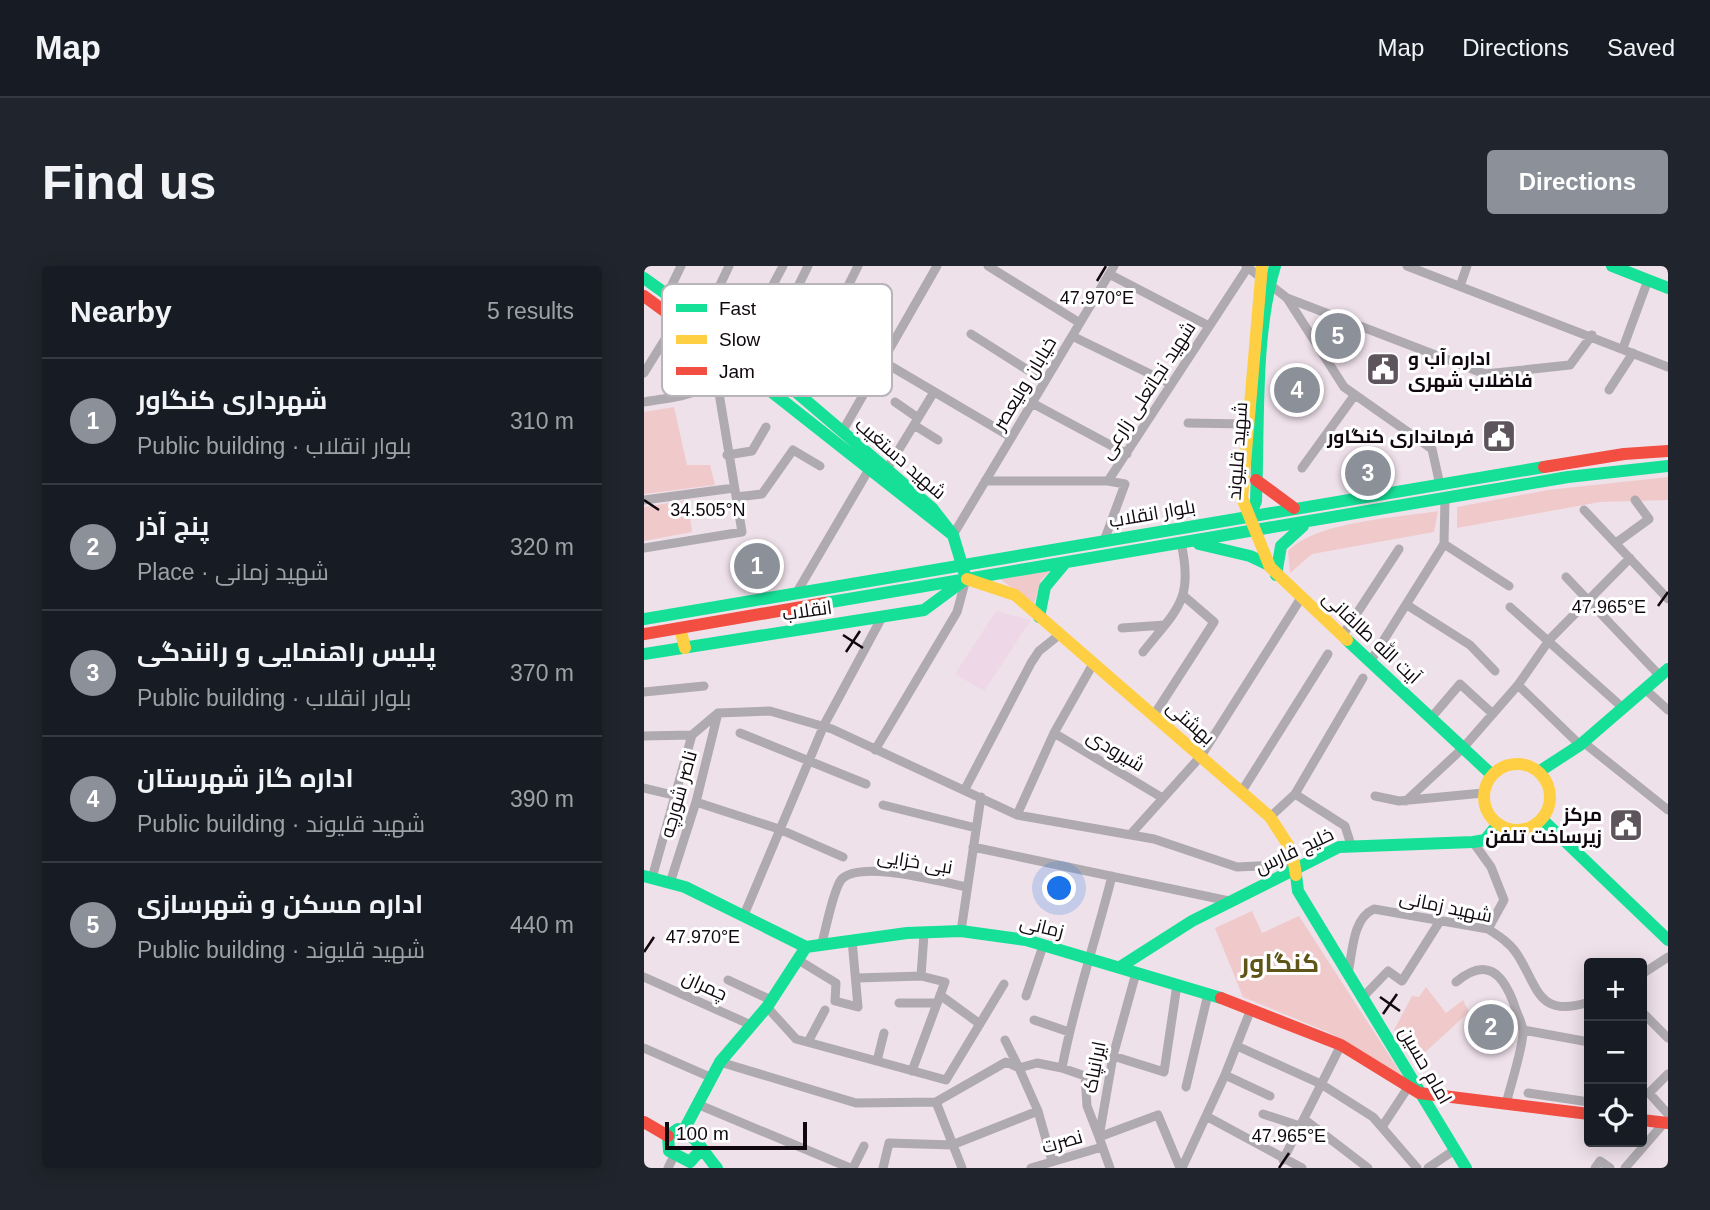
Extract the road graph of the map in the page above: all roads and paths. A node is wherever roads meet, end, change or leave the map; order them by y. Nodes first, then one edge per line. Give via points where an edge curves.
1 (681, 266) edge
2 (730, 266) edge
3 (783, 266) edge
4 (808, 266) edge
5 (858, 266) edge
6 (937, 266) edge
7 (988, 266) edge
8 (1247, 266) edge
9 (1275, 266) edge
10 (1407, 266) edge
11 (1467, 266) edge
12 (1612, 266) edge
13 (1111, 270) edge
14 (1263, 277) edge
15 (644, 278) edge
16 (1648, 280) junction
17 (672, 284) edge
18 (721, 284) edge
19 (773, 284) edge
20 (799, 284) edge
21 (849, 284) edge
22 (1460, 286) junction
23 (1668, 288) edge
24 (662, 289) edge
25 (644, 296) edge
26 (1287, 298) junction
27 (662, 304) edge
28 (1080, 323) junction
29 (1209, 326) junction
30 (971, 334) dead end
31 (1592, 335) junction
32 (1072, 336) junction
33 (892, 344) edge
34 (662, 345) edge
35 (1623, 348) junction
36 (1633, 353) junction
37 (892, 367) edge
38 (1668, 367) edge
39 (644, 373) edge
40 (1045, 381) junction
41 (1171, 384) junction
42 (1609, 390) dead end
43 (934, 392) junction
44 (680, 396) edge
45 (719, 396) edge
46 (775, 396) edge
47 (799, 396) edge
48 (863, 396) edge
49 (1354, 396) junction
50 (644, 402) edge
51 (895, 402) dead end
52 (1032, 403) junction
53 (916, 422) junction
54 (1188, 423) dead end
55 (1246, 424) junction
56 (766, 427) dead end
57 (842, 432) junction
58 (1011, 438) junction
59 (938, 440) dead end
60 (1668, 451) edge
61 (1126, 454) junction
62 (727, 455) junction
63 (820, 466) dead end
64 (1668, 466) edge
65 (1303, 468) dead end
66 (887, 469) junction
67 (868, 471) junction
68 (1256, 480) junction
69 (985, 481) junction
70 (1108, 481) junction
71 (1440, 485) junction
72 (735, 492) junction
73 (1445, 498) junction
74 (644, 500) edge
75 (1635, 500) dead end
76 (1294, 508) junction
77 (1584, 510) dead end
78 (1251, 514) junction
79 (1317, 520) junction
80 (1255, 530) junction
81 (953, 535) junction
82 (1104, 541) junction
83 (1184, 542) junction
84 (1444, 544) junction
85 (1616, 544) junction
86 (644, 548) edge
87 (1399, 549) dead end
88 (1630, 558) junction
89 (1065, 563) junction
90 (962, 564) junction
91 (1267, 564) junction
92 (1276, 576) junction
93 (1566, 578) dead end
94 (966, 579) junction
95 (1508, 586) dead end
96 (797, 592) junction
97 (1185, 597) junction
98 (1301, 598) junction
99 (1588, 599) junction
100 (1668, 599) edge
101 (1407, 605) junction
102 (1510, 607) dead end
103 (1039, 617) junction
104 (644, 618) edge
105 (881, 619) junction
106 (1165, 625) junction
107 (680, 628) junction
108 (1122, 628) dead end
109 (644, 634) edge
110 (1059, 635) junction
111 (1342, 636) junction
112 (1550, 639) junction
113 (685, 648) junction
114 (1143, 652) dead end
115 (644, 654) edge
116 (1328, 654) dead end
117 (1370, 662) junction
118 (1093, 664) junction
119 (1495, 671) dead end
120 (1664, 672) edge
121 (1363, 678) dead end
122 (1518, 685) junction
123 (704, 686) dead end
124 (1646, 690) junction
125 (644, 692) edge
126 (1623, 708) junction
127 (1668, 710) edge
128 (718, 713) junction
129 (1493, 714) junction
130 (1154, 715) junction
131 (1432, 719) junction
132 (824, 725) junction
133 (740, 733) dead end
134 (1054, 733) junction
135 (692, 735) junction
136 (644, 736) edge
137 (1582, 743) junction
138 (1463, 748) junction
139 (876, 750) junction
140 (1201, 756) junction
141 (809, 759) junction
142 (1540, 771) junction
143 (1492, 774) junction
144 (866, 784) dead end
145 (644, 788) edge
146 (965, 789) junction
147 (1242, 791) junction
148 (1483, 793) junction
149 (1295, 794) junction
150 (673, 795) junction
151 (1375, 796) dead end
152 (981, 797) junction
153 (1161, 797) junction
154 (1406, 801) junction
155 (696, 802) junction
156 (883, 805) dead end
157 (1668, 810) edge
158 (1017, 815) junction
159 (1270, 817) junction
160 (1544, 821) junction
161 (1498, 824) junction
162 (976, 828) junction
163 (779, 829) junction
164 (1130, 835) junction
165 (1474, 842) junction
166 (1351, 845) junction
167 (973, 847) junction
168 (843, 857) dead end
169 (1295, 871) junction
170 (1112, 876) junction
171 (648, 877) edge
172 (670, 883) junction
173 (967, 887) junction
174 (1230, 901) junction
175 (744, 915) junction
176 (1440, 920) junction
177 (1488, 929) junction
178 (961, 931) junction
179 (924, 934) junction
180 (852, 940) junction
181 (1668, 940) edge
182 (822, 943) junction
183 (1042, 946) junction
184 (806, 947) junction
185 (1668, 957) edge
186 (1092, 958) junction
187 (800, 961) junction
188 (1119, 967) junction
189 (1647, 971) edge
190 (1136, 973) junction
191 (1348, 973) junction
192 (921, 976) junction
193 (644, 977) edge
194 (857, 978) junction
195 (728, 980) dead end
196 (1456, 982) dead end
197 (1004, 984) dead end
198 (1177, 985) junction
199 (1208, 994) junction
200 (1026, 996) dead end
201 (1363, 997) junction
202 (938, 999) junction
203 (1584, 1002) edge
204 (769, 1003) junction
205 (899, 1003) dead end
206 (1251, 1009) junction
207 (825, 1010) dead end
208 (1647, 1017) edge
209 (1034, 1020) dead end
210 (980, 1024) junction
211 (751, 1025) junction
212 (1523, 1030) junction
213 (1069, 1032) junction
214 (884, 1033) dead end
215 (1668, 1038) edge
216 (1005, 1040) dead end
217 (1584, 1041) edge
218 (807, 1042) junction
219 (1237, 1045) junction
220 (1341, 1045) junction
221 (644, 1048) edge
222 (1113, 1056) junction
223 (877, 1061) junction
224 (720, 1062) junction
225 (1019, 1068) junction
226 (1062, 1068) junction
227 (912, 1071) junction
228 (1668, 1074) edge
229 (1225, 1075) junction
230 (710, 1077) junction
231 (1321, 1084) junction
232 (1186, 1087) dead end
233 (1414, 1089) junction
234 (1528, 1093) dead end
235 (1270, 1096) dead end
236 (1584, 1101) edge
237 (936, 1102) junction
238 (696, 1104) junction
239 (1506, 1104) junction
240 (1038, 1111) junction
241 (1584, 1113) edge
242 (1264, 1114) dead end
243 (1206, 1116) junction
244 (1647, 1120) edge
245 (1666, 1120) edge
246 (1302, 1122) junction
247 (645, 1124) edge
248 (1382, 1128) junction
249 (684, 1130) junction
250 (668, 1136) junction
251 (1101, 1142) junction
252 (698, 1143) junction
253 (952, 1145) junction
254 (864, 1146) dead end
255 (1453, 1151) junction
256 (821, 1157) junction
257 (1283, 1160) junction
258 (671, 1162) edge
259 (1059, 1163) edge
260 (693, 1165) edge
261 (717, 1168) edge
262 (815, 1168) edge
263 (851, 1168) edge
264 (883, 1168) edge
265 (962, 1168) edge
266 (1031, 1168) edge
267 (1110, 1168) edge
268 (1181, 1168) edge
269 (1302, 1168) edge
270 (1368, 1168) edge
271 (1416, 1168) edge
272 (1428, 1168) edge
273 (1466, 1168) edge
274 (1595, 1168) edge
275 (1610, 1168) edge
276 (1625, 1168) edge

1 - 17 street
2 - 18 street
3 - 19 street
4 - 20 street
5 - 21 street
6 - 33 street
7 - 28 street
8 - 14 street
8 - 29 street, شهید نجاتعلی زارعی
9 - 14 main road, شهید قلیوند
10 - 22 street
11 - 22 street
12 - 16 main road
13 - 28 street, خیابان ولیعصر
13 - 29 street
14 - 26 street
14 - 55 main road, شهید قلیوند
14 - 68 main road, شهید قلیوند
15 - 24 main road, شهید دستغیب
16 - 23 main road
16 - 35 street
22 - 31 street
25 - 27 main road, شهید دستغیب
26 - 31 street via 1485,374 1570,365
26 - 49 street via 1329,366
28 - 32 street, خیابان ولیعصر
29 - 41 street, شهید نجاتعلی زارعی
30 - 40 street
31 - 35 street
32 - 40 street, خیابان ولیعصر
32 - 41 street
34 - 39 street
35 - 36 street
36 - 38 street
36 - 42 street
37 - 43 street
40 - 52 street, خیابان ولیعصر
41 - 61 street, شهید نجاتعلی زارعی
43 - 53 street
43 - 58 street
44 - 50 street
45 - 62 street
46 - 67 main road, شهید دستغیب
47 - 57 main road, شهید دستغیب
48 - 57 street
49 - 65 street
49 - 71 street via 1432,449
51 - 53 street
52 - 58 street, خیابان ولیعصر
52 - 61 street
53 - 59 street
53 - 66 street
54 - 55 street
55 - 78 main road, شهید قلیوند via 1241,500
56 - 62 street via 752,451
57 - 66 main road, شهید دستغیب
58 - 69 street, خیابان ولیعصر
60 - 71 main road, بلوار انقلاب via 1624,454
61 - 70 street, شهید نجاتعلی زارعی
62 - 72 street
63 - 72 street via 793,450 762,494
64 - 73 main road, بلوار انقلاب
66 - 81 main road, شهید دستغیب via 932,508
67 - 81 main road, شهید دستغیب
67 - 96 street
68 - 76 main road
68 - 78 main road, شهید قلیوند
69 - 70 street, شهید نجاتعلی زارعی
69 - 81 street
70 - 82 street via 1125,484
71 - 76 main road, بلوار انقلاب
72 - 74 street
72 - 86 street via 742,532
73 - 79 main road, بلوار انقلاب
73 - 84 street
75 - 85 street via 1649,519
76 - 78 main road, بلوار انقلاب
77 - 85 street
78 - 80 main road, آیت الله طالقانی
78 - 82 main road, بلوار انقلاب
79 - 80 main road, بلوار انقلاب
79 - 92 main road via 1288,534 1276,558
80 - 83 main road, بلوار انقلاب
80 - 91 main road, آیت الله طالقانی
81 - 90 main road
82 - 90 main road, بلوار انقلاب
83 - 89 main road, بلوار انقلاب
83 - 91 main road via 1250,555
83 - 97 street
84 - 95 street
84 - 101 street
85 - 88 street
87 - 111 street
88 - 99 street
88 - 100 street
89 - 94 main road, بلوار انقلاب
89 - 103 main road via 1040,594
90 - 94 main road
90 - 96 main road, بلوار انقلاب
91 - 92 main road, آیت الله طالقانی
92 - 98 main road, آیت الله طالقانی
93 - 99 street
94 - 103 main road, بهشتی via 1015,595
94 - 105 main road, انقلاب via 924,610
94 - 107 main road, بلوار انقلاب
94 - 139 street via 957,612
96 - 104 main road, بلوار انقلاب
97 - 106 street
97 - 130 street via 1214,622
98 - 111 main road, آیت الله طالقانی
98 - 140 street
99 - 112 street
99 - 120 street
101 - 117 street
101 - 119 street via 1470,646
102 - 112 street
103 - 110 main road, بهشتی
105 - 113 main road, انقلاب
105 - 132 street
106 - 108 street
106 - 114 street
107 - 109 main road, بلوار انقلاب
107 - 113 main road
110 - 118 main road, بهشتی
110 - 146 street via 1031,663
111 - 117 main road, آیت الله طالقانی
112 - 122 street
112 - 126 street
113 - 115 main road, انقلاب
116 - 147 street
117 - 131 main road, آیت الله طالقانی
118 - 130 main road, بهشتی
118 - 134 street
120 - 124 main road
121 - 149 street
122 - 129 street
122 - 137 street
123 - 125 street
124 - 126 main road
124 - 127 street
126 - 137 main road
128 - 132 street via 770,712
128 - 135 street
128 - 155 street, ناصر شورچه
129 - 131 street via 1460,684
129 - 138 street
130 - 140 main road, بهشتی
131 - 138 main road, آیت الله طالقانی
132 - 139 street
132 - 141 street
133 - 141 street
134 - 153 street, شیرودی
134 - 158 street
135 - 136 street
135 - 150 street
137 - 142 main road
137 - 157 street
138 - 143 main road, آیت الله طالقانی
138 - 154 street
139 - 146 street
140 - 147 main road, بهشتی
140 - 153 street
141 - 144 street
141 - 163 street
142 - 143 main road via 1521,764
142 - 160 main road via 1550,789
143 - 148 main road
145 - 150 street
146 - 152 street
147 - 159 main road, بهشتی
148 - 154 street
148 - 161 main road via 1484,804
149 - 159 street
149 - 166 street via 1345,826
150 - 171 street
151 - 154 street
152 - 158 street
152 - 162 street
153 - 164 street
155 - 163 street
155 - 172 street, ناصر شورچه
156 - 162 street
158 - 164 street
159 - 169 main road, بهشتی via 1292,851
160 - 161 main road via 1530,829
160 - 181 main road
161 - 165 main road via 1485,839
162 - 167 street
163 - 168 street
163 - 175 street
164 - 169 street via 1237,867 1280,865
165 - 166 main road, خلیج فارس
165 - 177 street via 1491,867 1504,900
166 - 169 main road, خلیج فارس
167 - 170 street
167 - 173 street
169 - 174 main road, خلیج فارس
169 - 191 main road, امام حسین via 1298,891
170 - 174 street
170 - 186 street
171 - 172 main road
172 - 175 main road
173 - 178 street
173 - 182 street, نبی خزایی via 875,871 853,872 840,881
174 - 188 main road, خلیج فارس
175 - 184 main road
176 - 177 street, شهید زمانی
176 - 191 street, شهید زمانی via 1374,909 1364,914 1357,925
176 - 201 street via 1402,981 1388,971
177 - 203 street, شهید زمانی via 1516,953 1541,999 1553,1004
178 - 179 main road, زمانی
178 - 183 main road, زمانی
179 - 180 main road, زمانی
179 - 192 street
180 - 182 main road, زمانی
180 - 194 street
182 - 184 main road, زمانی
183 - 186 main road, زمانی
183 - 200 street
184 - 187 main road
185 - 189 street
186 - 188 main road, زمانی
186 - 213 street
187 - 194 street via 836,983 835,1001 858,1007
187 - 204 main road
188 - 190 main road, زمانی
190 - 198 main road, زمانی
190 - 222 street, ایرانپاک
191 - 201 main road, امام حسین
192 - 194 street
192 - 202 street via 945,982
193 - 211 street, چمران
195 - 204 street
196 - 212 street via 1470,970 1494,972 1508,988
197 - 210 street
198 - 199 main road, زمانی
198 - 222 street via 1164,1072
199 - 206 main road, زمانی
199 - 232 street
201 - 233 main road, امام حسین
202 - 205 street
202 - 210 street
202 - 227 street
204 - 211 main road
204 - 218 street via 796,1039
206 - 219 street
206 - 220 main road, زمانی
207 - 218 street
208 - 215 street
209 - 213 street
210 - 227 street via 946,1080
211 - 224 main road
212 - 217 street
212 - 239 street
213 - 226 street
214 - 223 street
216 - 225 street
218 - 223 street
219 - 229 street
219 - 231 street
220 - 231 street
220 - 233 main road, زمانی
221 - 230 street
222 - 251 street, ایرانپاک
223 - 227 street
224 - 230 main road
224 - 237 street via 856,1103
225 - 226 street via 1037,1063
225 - 237 street via 1006,1062
225 - 240 street
226 - 251 street via 1084,1076 1087,1106
228 - 245 street via 1649,1093
229 - 235 street
229 - 243 street
230 - 238 main road
231 - 246 street
231 - 248 street via 1373,1117
233 - 239 main road
233 - 248 street
233 - 255 main road, امام حسین
234 - 236 street
237 - 253 street
238 - 249 main road
238 - 256 street
239 - 241 main road
240 - 253 street
240 - 259 street
242 - 246 street
243 - 257 street
243 - 268 street
244 - 245 main road
245 - 276 street
246 - 257 street
246 - 270 street
247 - 250 main road
248 - 271 street
249 - 250 main road
249 - 252 main road
250 - 258 main road
251 - 259 street, نصرت
251 - 267 street
251 - 268 street, نصرت via 1158,1115
252 - 260 main road
252 - 261 main road
253 - 264 street via 888,1143
253 - 265 street
254 - 263 street
255 - 272 street
255 - 273 main road, امام حسین
256 - 262 street
256 - 263 street
257 - 269 street
258 - 260 main road
259 - 266 street, نصرت
274 - 275 street via 1600,1161

